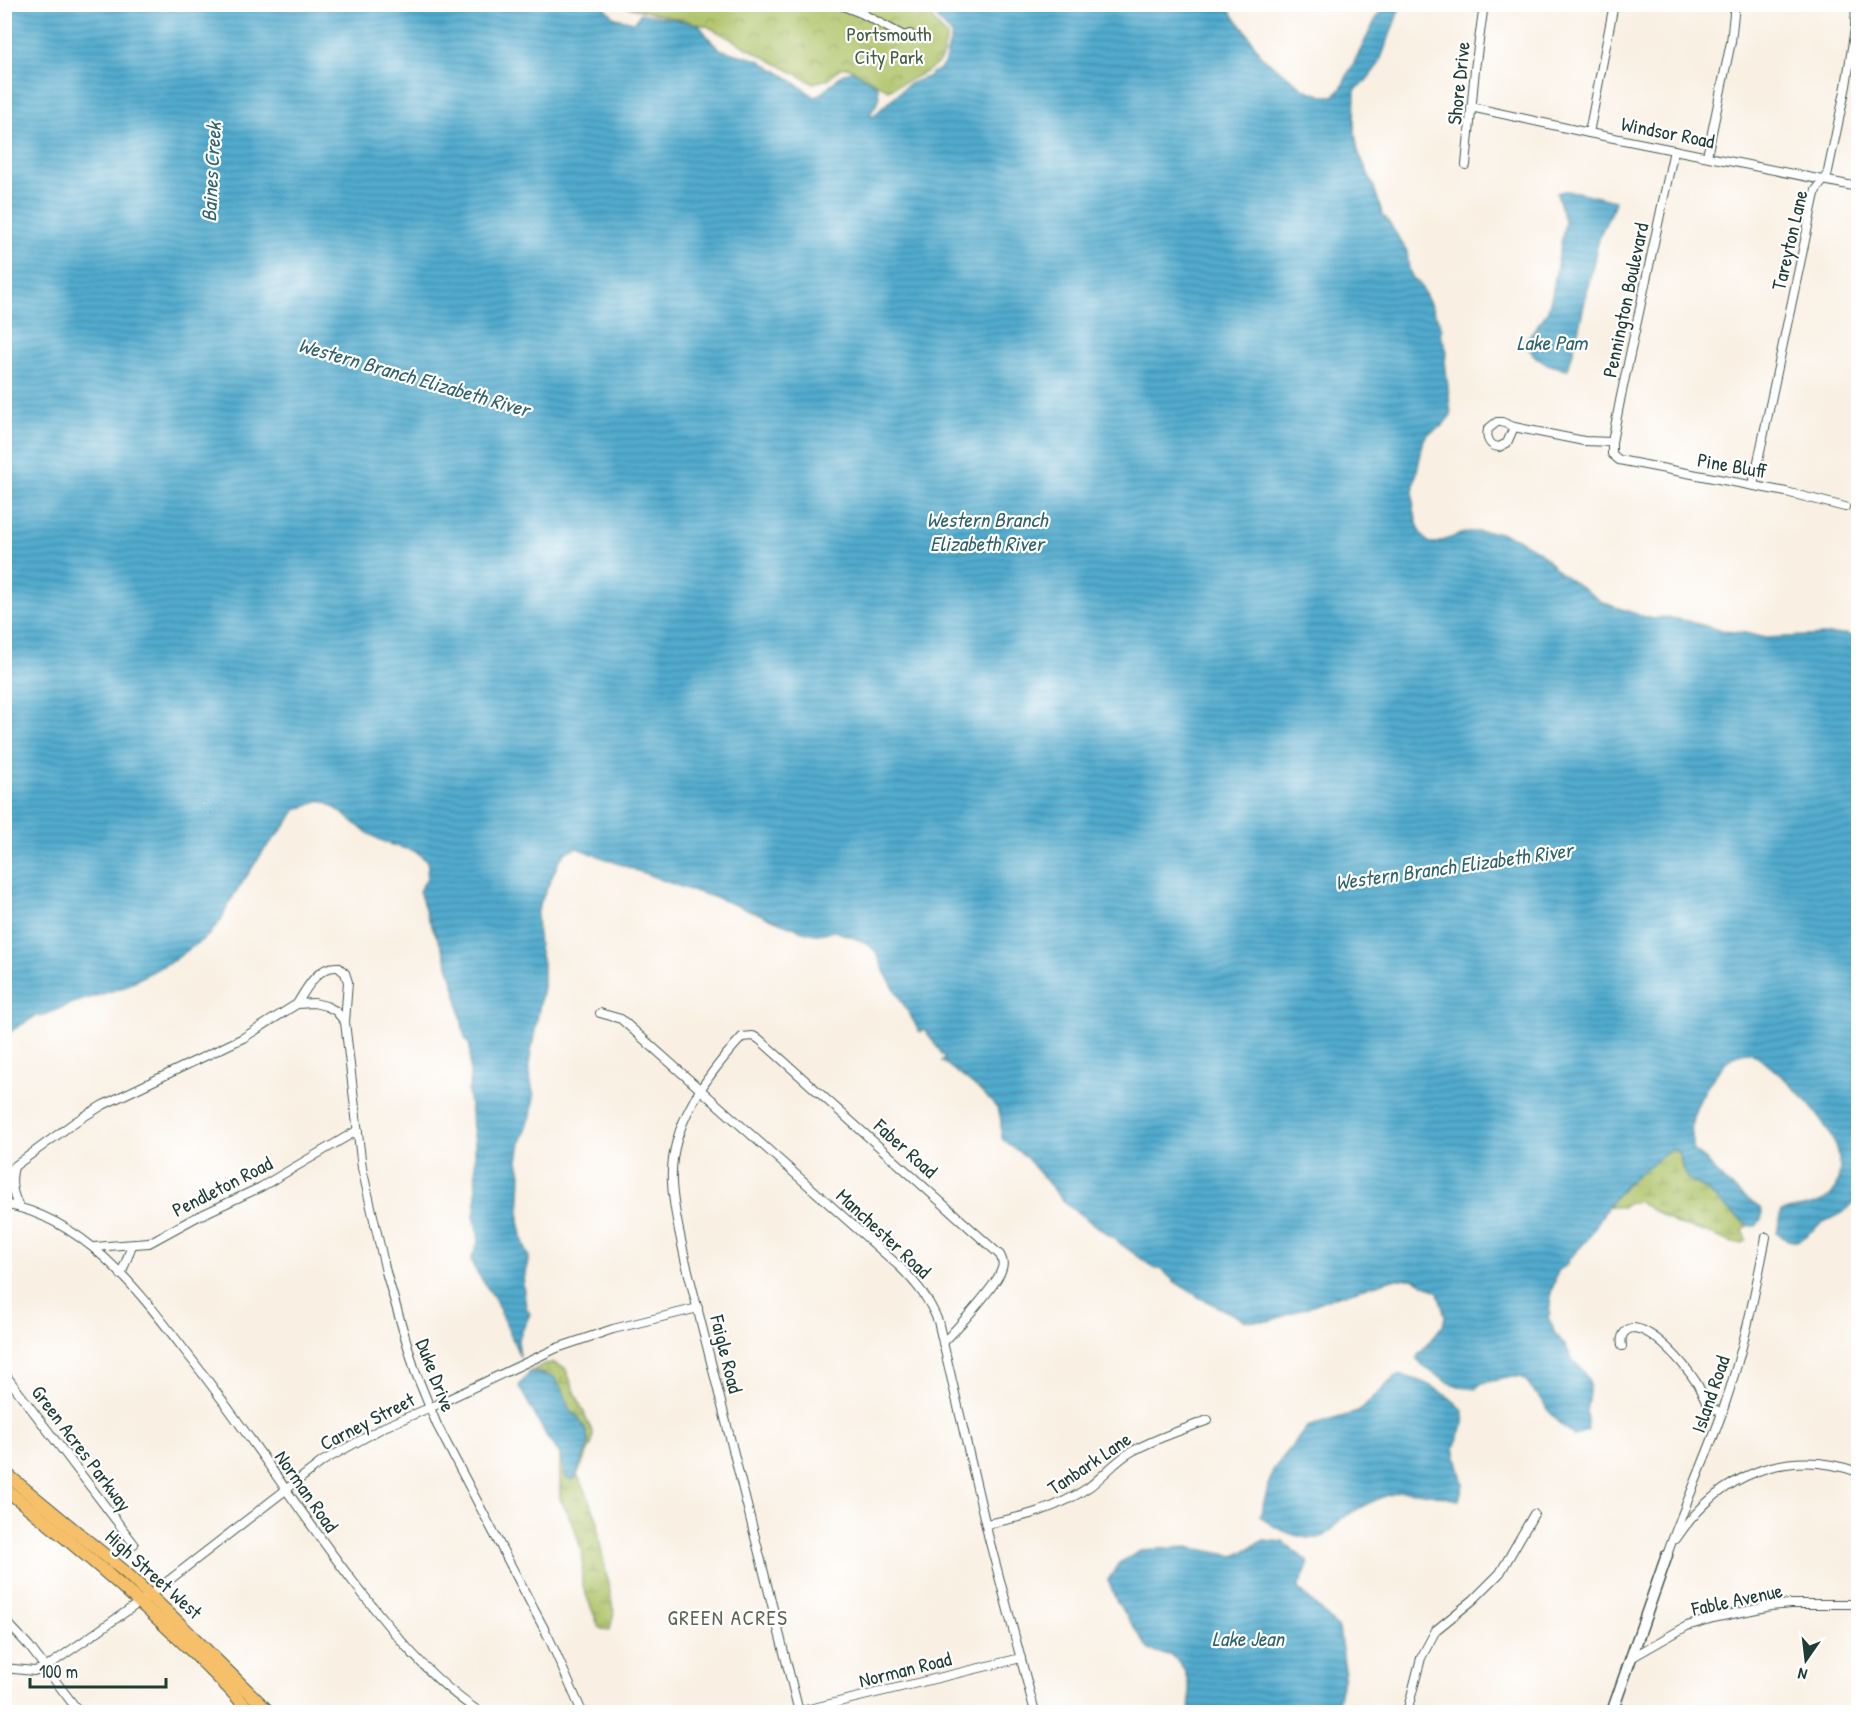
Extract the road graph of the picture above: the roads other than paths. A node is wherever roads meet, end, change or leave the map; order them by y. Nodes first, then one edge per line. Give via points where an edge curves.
1 (838, 4) edge
2 (1484, 4) edge
3 (1614, 4) edge
4 (1735, 4) edge
5 (1856, 4) edge
6 (910, 34) dead end
7 (1471, 107) junction
8 (1589, 133) junction
9 (1674, 150) junction
10 (1707, 156) junction
11 (1466, 165) dead end
12 (1824, 180) junction
13 (1858, 187) edge
14 (1514, 427) dead end
15 (1612, 442) junction
16 (1614, 457) joint
17 (1753, 485) junction
18 (1845, 507) dead end
19 (297, 1004) junction
20 (600, 1014) dead end
21 (345, 1022) junction
22 (759, 1039) joint
23 (700, 1089) junction
24 (358, 1130) junction
25 (14, 1167) junction
26 (4, 1174) edge
27 (4, 1204) edge
28 (20, 1208) junction
29 (1766, 1237) dead end
30 (132, 1245) junction
31 (94, 1247) junction
32 (121, 1275) junction
33 (698, 1308) junction
34 (944, 1343) junction
35 (1622, 1346) dead end
36 (4, 1373) edge
37 (429, 1408) junction
38 (1723, 1412) junction
39 (1208, 1420) dead end
40 (4, 1472) edge
41 (1858, 1472) edge
42 (4, 1488) edge
43 (285, 1490) junction
44 (1534, 1514) dead end
45 (986, 1524) junction
46 (134, 1544) dead end
47 (1667, 1555) junction
48 (145, 1599) junction
49 (1858, 1604) edge
50 (5, 1619) edge
51 (1021, 1658) junction
52 (1631, 1658) junction
53 (4, 1668) edge
54 (45, 1668) junction
55 (798, 1712) edge
56 (78, 1713) edge
57 (251, 1713) edge
58 (269, 1713) edge
59 (480, 1713) edge
60 (582, 1713) edge
61 (1035, 1713) edge
62 (1407, 1713) edge
63 (1612, 1713) edge

1 - 6 street via 904,36
2 - 7 street, Shore Drive
3 - 8 street
4 - 10 street
5 - 12 street, Tareyton Lane via 1846,87
7 - 8 street, Windsor Road
7 - 11 street, Shore Drive
8 - 9 street, Windsor Road
9 - 10 street, Windsor Road
9 - 15 street, Pennington Boulevard
10 - 12 street, Windsor Road
12 - 13 street, Windsor Road
12 - 17 street, Tareyton Lane via 1814,198
14 - 15 street via 1584,441
15 - 16 street, Pennington Boulevard
16 - 17 street, Pine Bluff
17 - 18 street, Pine Bluff
19 - 21 street via 326,1006
19 - 21 street, Duke Drive via 315,977 326,968 338,967 348,982
19 - 25 street, Duke Drive via 243,1038 75,1122
20 - 23 street, Manchester Road via 621,1019
21 - 24 street, Duke Drive
22 - 23 street, Faigle Road via 742,1037
22 - 34 street, Faber Road via 998,1252 1002,1271
23 - 33 street, Faigle Road via 681,1131 672,1168 676,1212
23 - 34 street, Manchester Road via 918,1284 932,1306
24 - 30 street, Pendleton Road via 261,1187 149,1243
24 - 37 street, Duke Drive via 362,1168 386,1272
25 - 26 street, Duke Drive
25 - 28 street via 13,1193
27 - 28 street, Norman Road
28 - 31 street, Norman Road via 54,1222
29 - 38 street, Island Road via 1751,1317
30 - 31 street, Pendleton Road
30 - 32 street
31 - 32 street, Norman Road
32 - 43 street, Norman Road via 170,1329 212,1384
33 - 37 street, Carney Street via 582,1339
33 - 55 street, Faigle Road
34 - 45 street, Manchester Road
35 - 38 street via 1622,1336 1632,1328 1655,1338 1691,1374 1707,1404
36 - 46 street, Green Acres Parkway
37 - 43 street, Carney Street via 353,1443
37 - 60 street, Duke Drive via 549,1638
38 - 47 street, Island Road
39 - 45 street, Tanbark Lane via 1129,1453 1092,1485 1062,1503
40 - 48 main road, High Street West via 74,1528
41 - 47 street via 1810,1462 1779,1465 1750,1474 1708,1501 1685,1526
42 - 48 main road, High Street West
43 - 48 street, Carney Street
43 - 59 street, Norman Road via 390,1628
44 - 62 street via 1500,1573 1436,1630 1421,1658
45 - 51 street, Manchester Road
47 - 52 street
48 - 54 street, Carney Street
48 - 57 main road, High Street West
48 - 58 main road, High Street West
49 - 52 street, Fable Avenue via 1780,1605 1713,1618 1687,1626
50 - 54 street
51 - 55 street, Norman Road
51 - 61 street, Manchester Road
52 - 63 street
53 - 54 street
54 - 56 street

